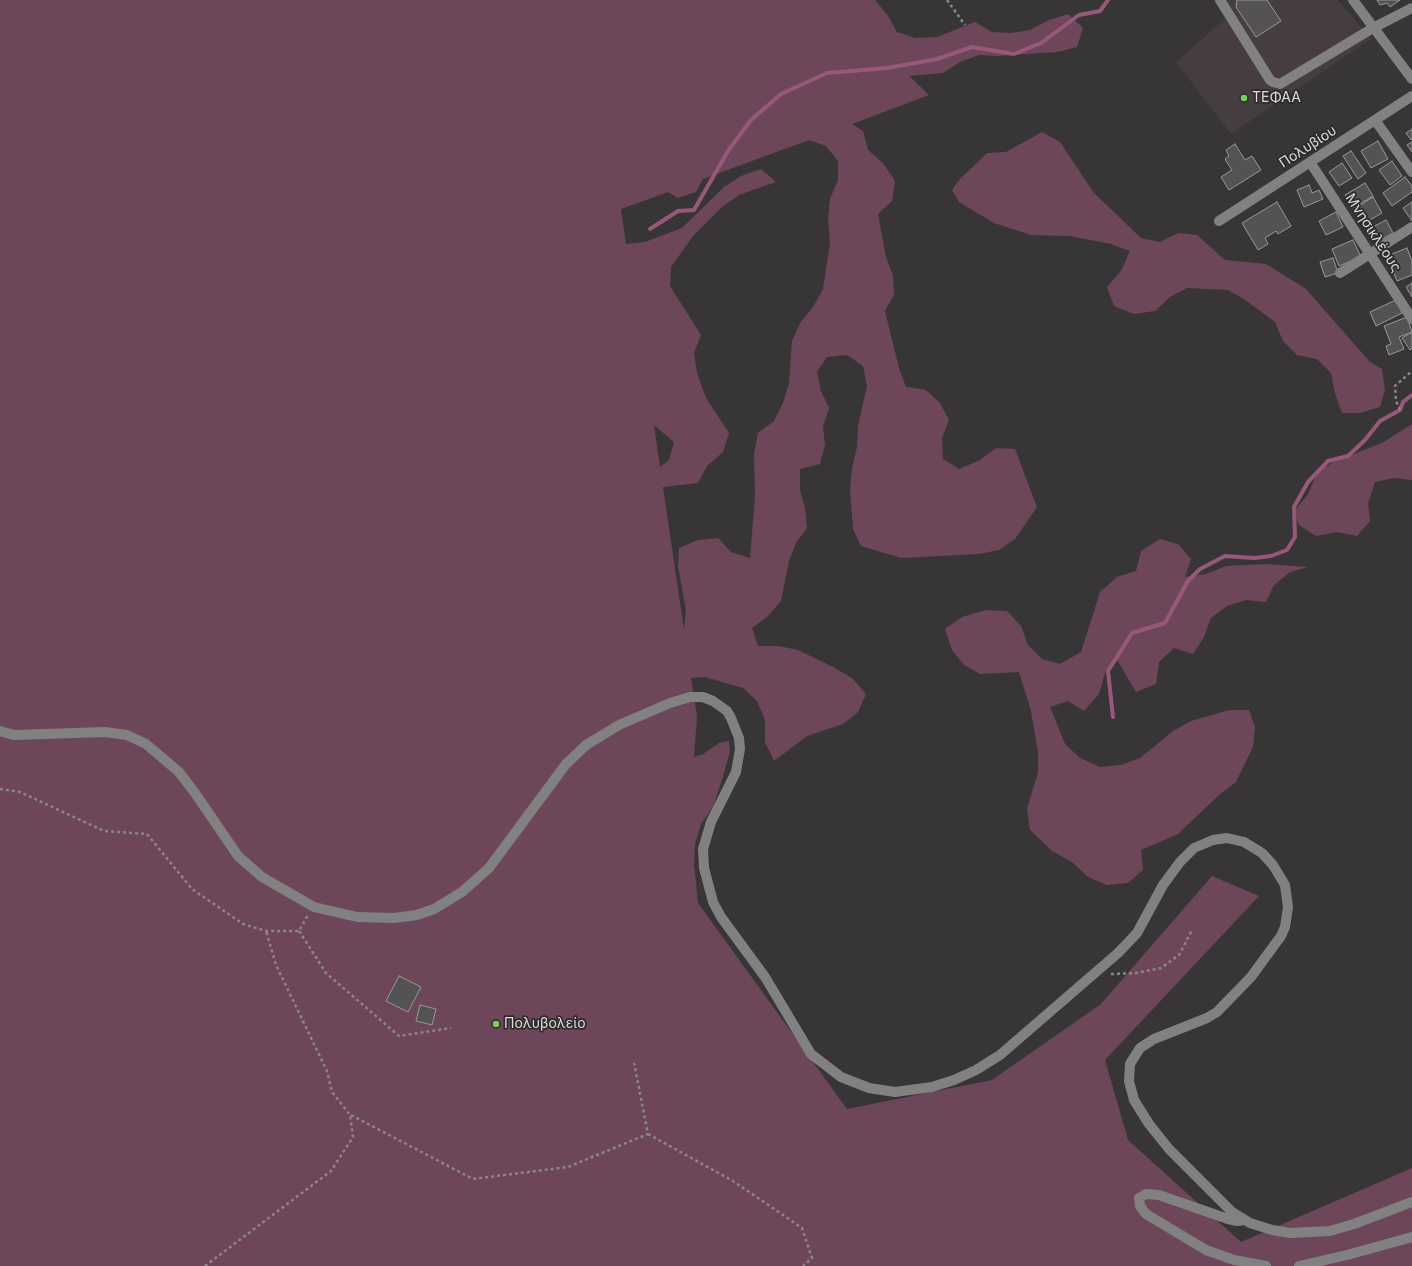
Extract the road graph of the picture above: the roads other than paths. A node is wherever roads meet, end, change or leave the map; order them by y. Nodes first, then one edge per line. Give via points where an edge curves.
1 (1220, 0) edge
2 (1353, 0) edge
3 (1412, 8) edge
4 (1374, 28) junction
5 (1412, 79) edge
6 (1412, 96) edge
7 (1375, 120) junction
8 (1310, 162) junction
9 (1412, 172) edge
10 (1219, 220) dead end
11 (1412, 227) edge
12 (1370, 254) junction
13 (1340, 272) dead end
14 (1412, 319) edge
15 (0, 731) edge
16 (1412, 1202) edge
17 (1245, 1220) junction
18 (1412, 1237) edge
19 (1266, 1266) edge
20 (1299, 1266) edge

1 - 4 street via 1270,80 1276,84 1284,83
2 - 4 street
3 - 4 street
4 - 5 street
6 - 7 street, Πολυβίου
7 - 8 street, Πολυβίου
7 - 9 street
8 - 10 street, Πολυβίου
8 - 12 street, Μνησικλέους
11 - 12 street
12 - 13 street
12 - 14 street, Μνησικλέους
15 - 17 street via 14,735 105,732 127,736 146,744 179,772 238,856 262,877 314,906 357,917 394,918 434,909 462,892 489,868 566,764 586,745 606,732 650,711 690,697 703,697 713,701 727,711 736,728 740,749 736,772 711,822 703,849 709,894 721,917 765,977 811,1054 829,1069 855,1083 882,1091 895,1092 932,1087 976,1070 1000,1055 1094,974 1137,933 1163,885 1194,848 1213,840 1236,839 1252,845 1273,865 1288,897 1285,927 1275,946 1251,977 1217,1012 1146,1043 1130,1064 1131,1092 1149,1124 1201,1182 1232,1212
16 - 17 street via 1354,1224 1316,1232 1290,1233 1272,1230
17 - 19 street via 1228,1219 1159,1194 1146,1194 1139,1198 1140,1206 1146,1214 1201,1247 1234,1260
18 - 20 street

